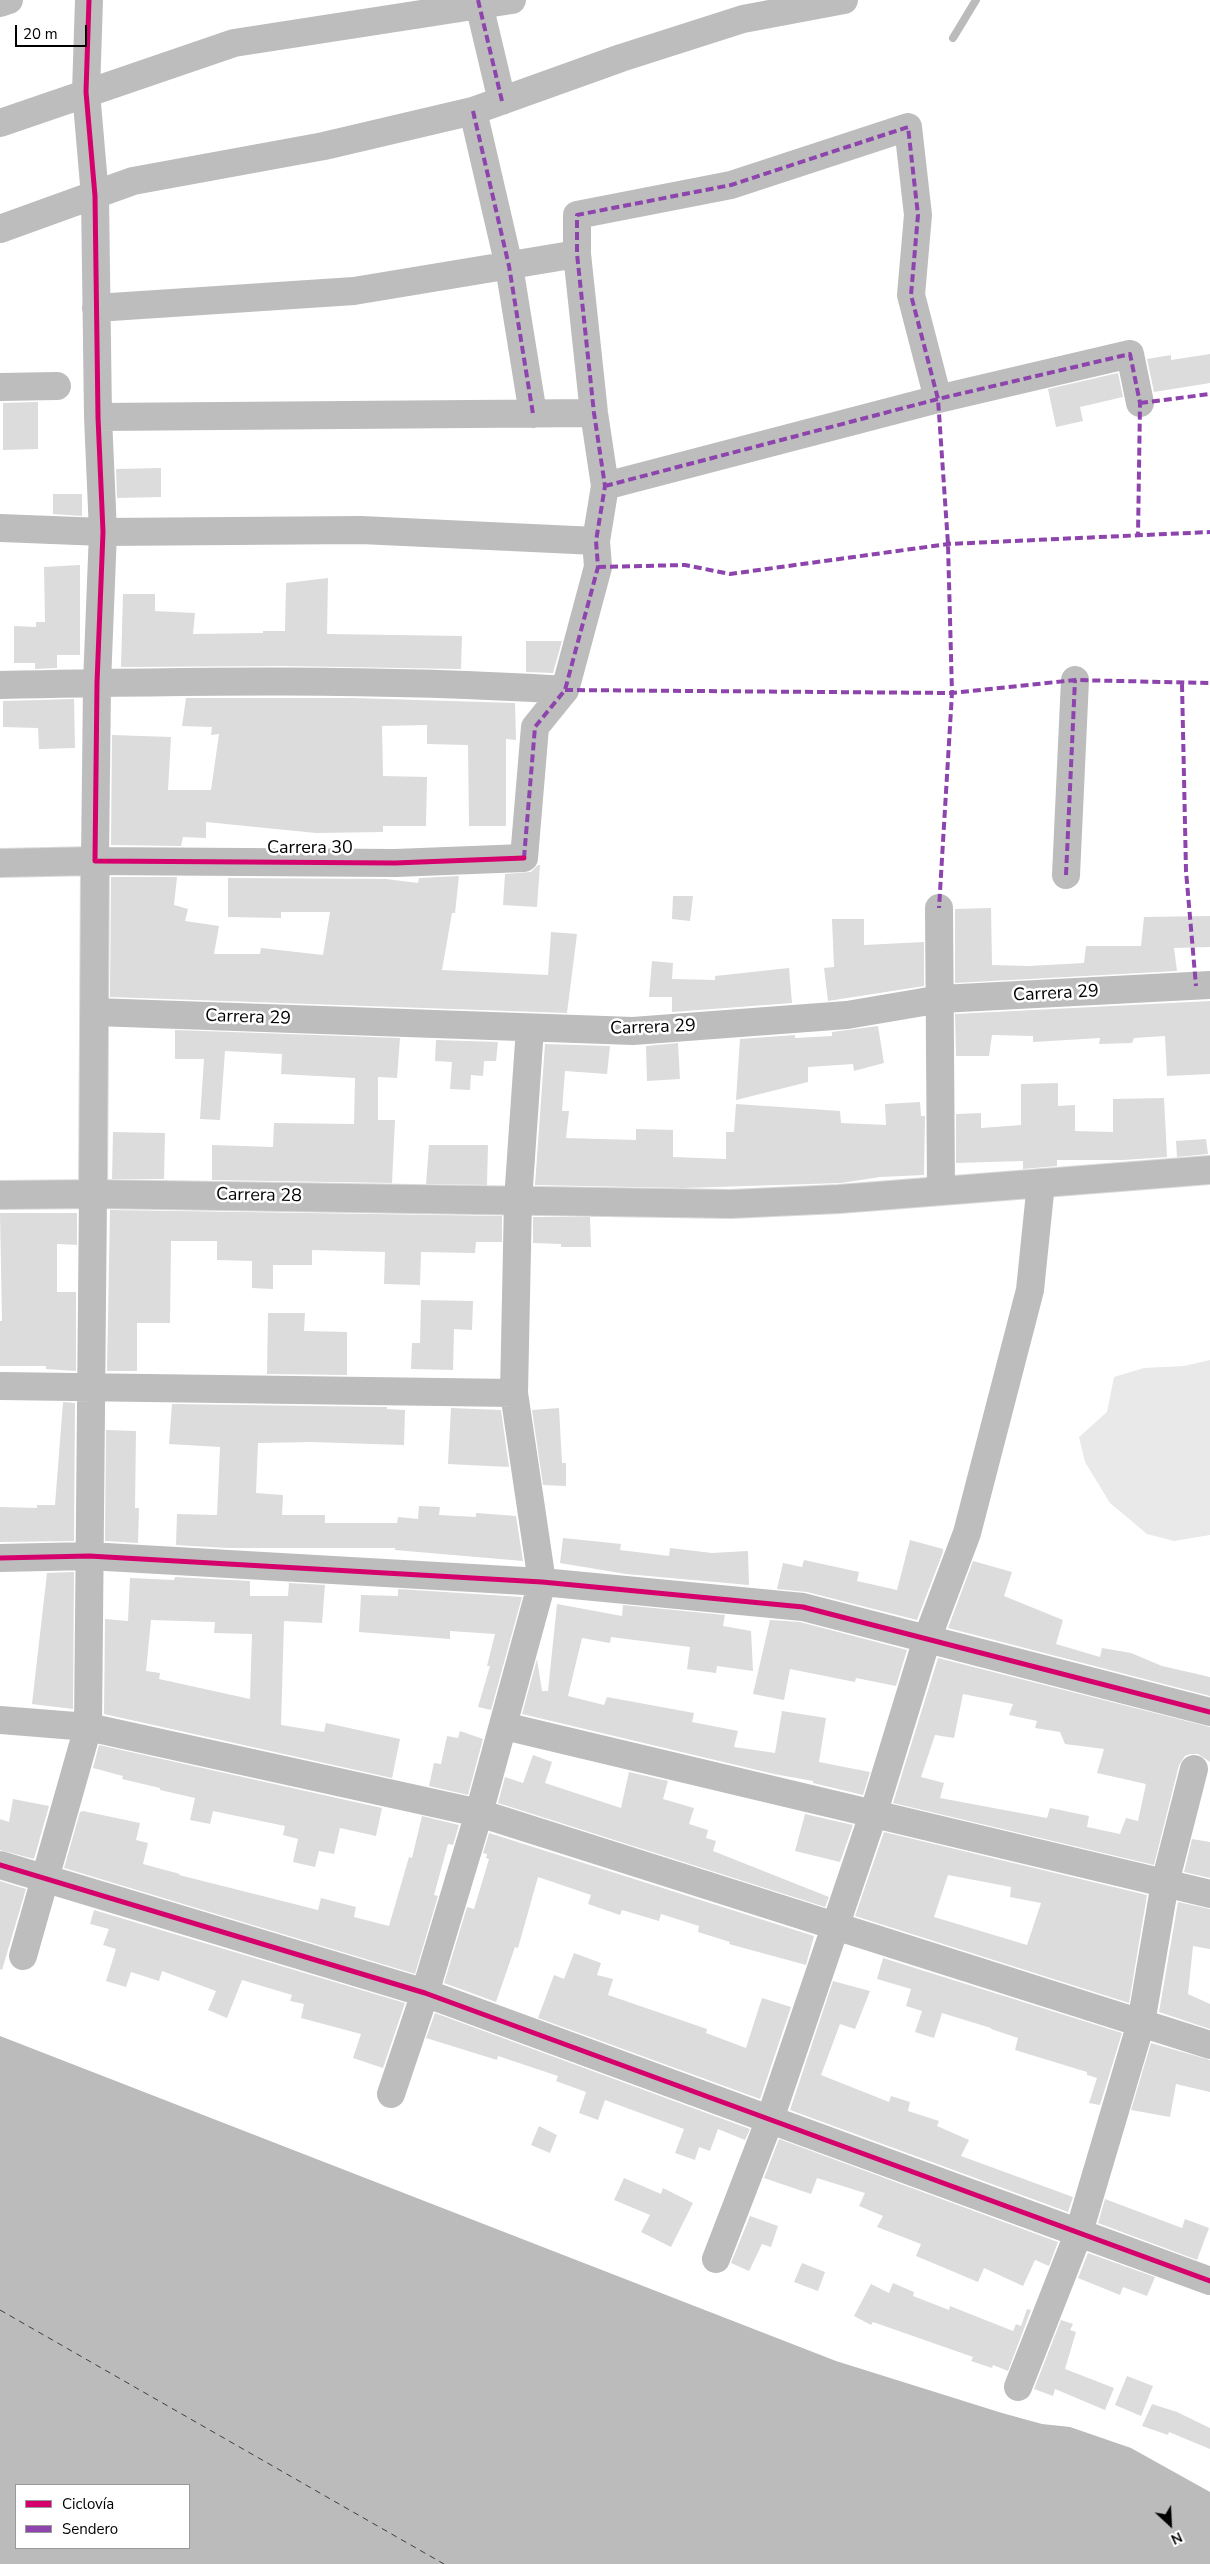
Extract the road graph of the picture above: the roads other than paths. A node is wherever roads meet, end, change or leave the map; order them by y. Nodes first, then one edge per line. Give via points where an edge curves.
1 (9, 0) edge
2 (89, 0) edge
3 (512, 0) edge
4 (844, 0) edge
5 (0, 3) edge
6 (478, 3) edge
7 (86, 92) junction
8 (502, 100) junction
9 (472, 111) junction
10 (0, 123) edge
11 (95, 196) junction
12 (0, 229) edge
13 (577, 254) junction
14 (509, 266) junction
15 (96, 308) junction
16 (57, 386) dead end
17 (0, 387) edge
18 (938, 399) junction
19 (1140, 404) dead end
20 (594, 413) junction
21 (533, 414) junction
22 (98, 417) junction
23 (605, 486) junction
24 (0, 528) edge
25 (103, 532) junction
26 (596, 541) junction
27 (1075, 680) dead end
28 (98, 683) junction
29 (0, 686) edge
30 (565, 690) junction
31 (95, 862) junction
32 (0, 863) edge
33 (1066, 875) dead end
34 (939, 908) dead end
35 (1210, 985) edge
36 (941, 1000) junction
37 (94, 1012) junction
38 (530, 1028) junction
39 (1210, 1170) edge
40 (1041, 1182) junction
41 (941, 1190) junction
42 (93, 1194) junction
43 (0, 1195) edge
44 (518, 1200) junction
45 (0, 1386) edge
46 (91, 1388) junction
47 (514, 1393) junction
48 (89, 1556) junction
49 (0, 1558) edge
50 (542, 1582) junction
51 (927, 1639) junction
52 (1210, 1712) edge
53 (0, 1720) edge
54 (504, 1726) junction
55 (88, 1727) junction
56 (1194, 1769) dead end
57 (479, 1813) junction
58 (873, 1815) junction
59 (0, 1865) edge
60 (45, 1879) junction
61 (1165, 1883) junction
62 (1210, 1894) edge
63 (836, 1926) junction
64 (23, 1956) dead end
65 (425, 1993) junction
66 (1141, 2023) junction
67 (1210, 2045) edge
68 (391, 2094) dead end
69 (770, 2119) junction
70 (1078, 2232) junction
71 (716, 2260) dead end
72 (1210, 2281) edge
73 (1018, 2387) dead end

1 - 5 street
2 - 7 street
3 - 6 street
4 - 8 street via 743,19
6 - 7 street via 234,42
6 - 8 street
7 - 10 street
7 - 11 street
8 - 9 street
9 - 11 street via 324,146 133,181
9 - 14 street
11 - 12 street
11 - 15 street
13 - 14 street
13 - 18 street via 577,215 731,184 908,127 918,214 911,295
13 - 20 street
14 - 15 street via 354,291
14 - 21 street
15 - 22 street
16 - 17 street
18 - 19 street via 1130,354
18 - 23 street
20 - 21 street
20 - 23 street
21 - 22 street
22 - 25 street
23 - 26 street
24 - 25 street
25 - 26 street via 360,530
25 - 28 street
26 - 30 street via 598,567
27 - 33 street
28 - 29 street
28 - 30 street via 473,684
28 - 31 street
30 - 31 street, Carrera 30 via 534,726 524,858 395,863
31 - 32 street, Carrera 30
31 - 37 street
34 - 36 street
35 - 36 street, Carrera 29
36 - 38 street, Carrera 29 via 847,1014 735,1025 633,1031
36 - 41 street
37 - 38 street, Carrera 29
37 - 42 street
38 - 44 street
39 - 40 street, Carrera 28
40 - 41 street, Carrera 28
40 - 51 street via 1030,1290 967,1533
41 - 44 street, Carrera 28 via 731,1204
42 - 43 street, Carrera 28
42 - 44 street, Carrera 28
42 - 46 street
44 - 47 street
45 - 46 street
46 - 47 street
46 - 48 street
47 - 50 street
48 - 49 street
48 - 50 street
48 - 55 street
50 - 51 street via 803,1607
50 - 54 street
51 - 52 street
51 - 58 street
53 - 55 street
54 - 57 street
54 - 58 street
55 - 57 street
55 - 60 street
56 - 61 street
57 - 63 street
57 - 65 street
58 - 61 street
58 - 63 street
59 - 60 street
60 - 64 street
60 - 65 street
61 - 62 street
61 - 66 street
63 - 66 street
63 - 69 street
65 - 68 street
65 - 69 street
66 - 67 street
66 - 70 street
69 - 70 street
69 - 71 street
70 - 72 street
70 - 73 street

